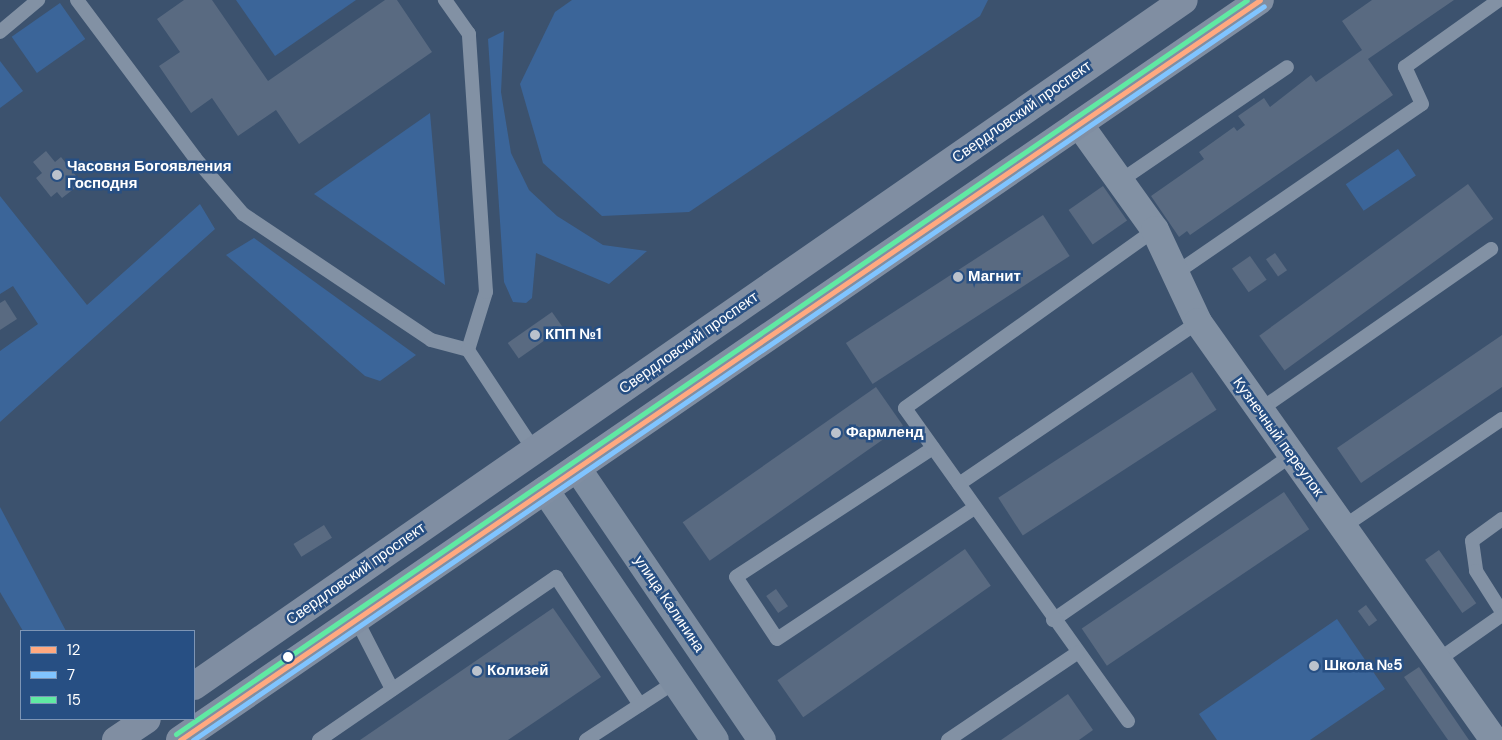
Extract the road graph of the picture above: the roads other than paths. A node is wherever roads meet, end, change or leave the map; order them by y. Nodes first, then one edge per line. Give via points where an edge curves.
1 (38, 0) edge
2 (77, 0) edge
3 (445, 0) edge
4 (1184, 0) edge
5 (1260, 0) edge
6 (1499, 0) edge
7 (0, 32) edge
8 (1287, 67) dead end
9 (1079, 124) junction
10 (1120, 181) junction
11 (1155, 230) junction
12 (1491, 249) dead end
13 (1176, 273) junction
14 (1198, 322) junction
15 (468, 350) junction
16 (1258, 411) junction
17 (1502, 419) edge
18 (933, 448) junction
19 (534, 450) junction
20 (1292, 455) junction
21 (577, 468) junction
22 (959, 484) junction
23 (545, 490) junction
24 (974, 508) junction
25 (1502, 519) edge
26 (1343, 527) junction
27 (1502, 613) edge
28 (356, 620) junction
29 (1053, 620) junction
30 (1077, 653) junction
31 (1438, 660) junction
32 (675, 682) junction
33 (195, 685) edge
34 (392, 689) junction
35 (640, 705) junction
36 (146, 720) edge
37 (1128, 721) dead end
38 (194, 736) edge
39 (116, 740) edge
40 (319, 740) edge
41 (586, 740) edge
42 (715, 740) edge
43 (762, 740) edge
44 (948, 740) edge
45 (1494, 740) edge

1 - 7 lane
2 - 15 lane via 195,158 243,214 431,340
3 - 15 lane via 469,34 471,54 486,292
4 - 19 main road, Свердловский проспект
5 - 9 main road
6 - 13 lane via 1405,67 1422,104
8 - 10 lane
9 - 10 street, Кузнечный переулок
9 - 21 main road
10 - 11 street, Кузнечный переулок
11 - 13 street, Кузнечный переулок
11 - 18 lane via 905,408
12 - 16 lane
13 - 14 street, Кузнечный переулок
14 - 16 street, Кузнечный переулок
14 - 22 lane
15 - 19 lane
16 - 20 street, Кузнечный переулок
17 - 26 lane
18 - 22 lane
18 - 24 lane via 736,577 777,639
19 - 21 main road
19 - 23 main road
19 - 33 main road, Свердловский проспект
20 - 26 street, Кузнечный переулок
20 - 29 lane
21 - 23 main road
21 - 43 main road, улица Калинина
22 - 24 lane
23 - 28 main road
23 - 32 main road
24 - 29 lane
25 - 27 lane via 1472,541 1476,571
26 - 31 street, Кузнечный переулок
27 - 31 lane
28 - 34 lane
28 - 38 main road
29 - 30 lane
30 - 37 lane
30 - 44 lane
31 - 45 street, Кузнечный переулок
32 - 35 lane
32 - 42 main road
34 - 35 lane via 556,577
34 - 40 lane
35 - 41 lane
36 - 39 main road

